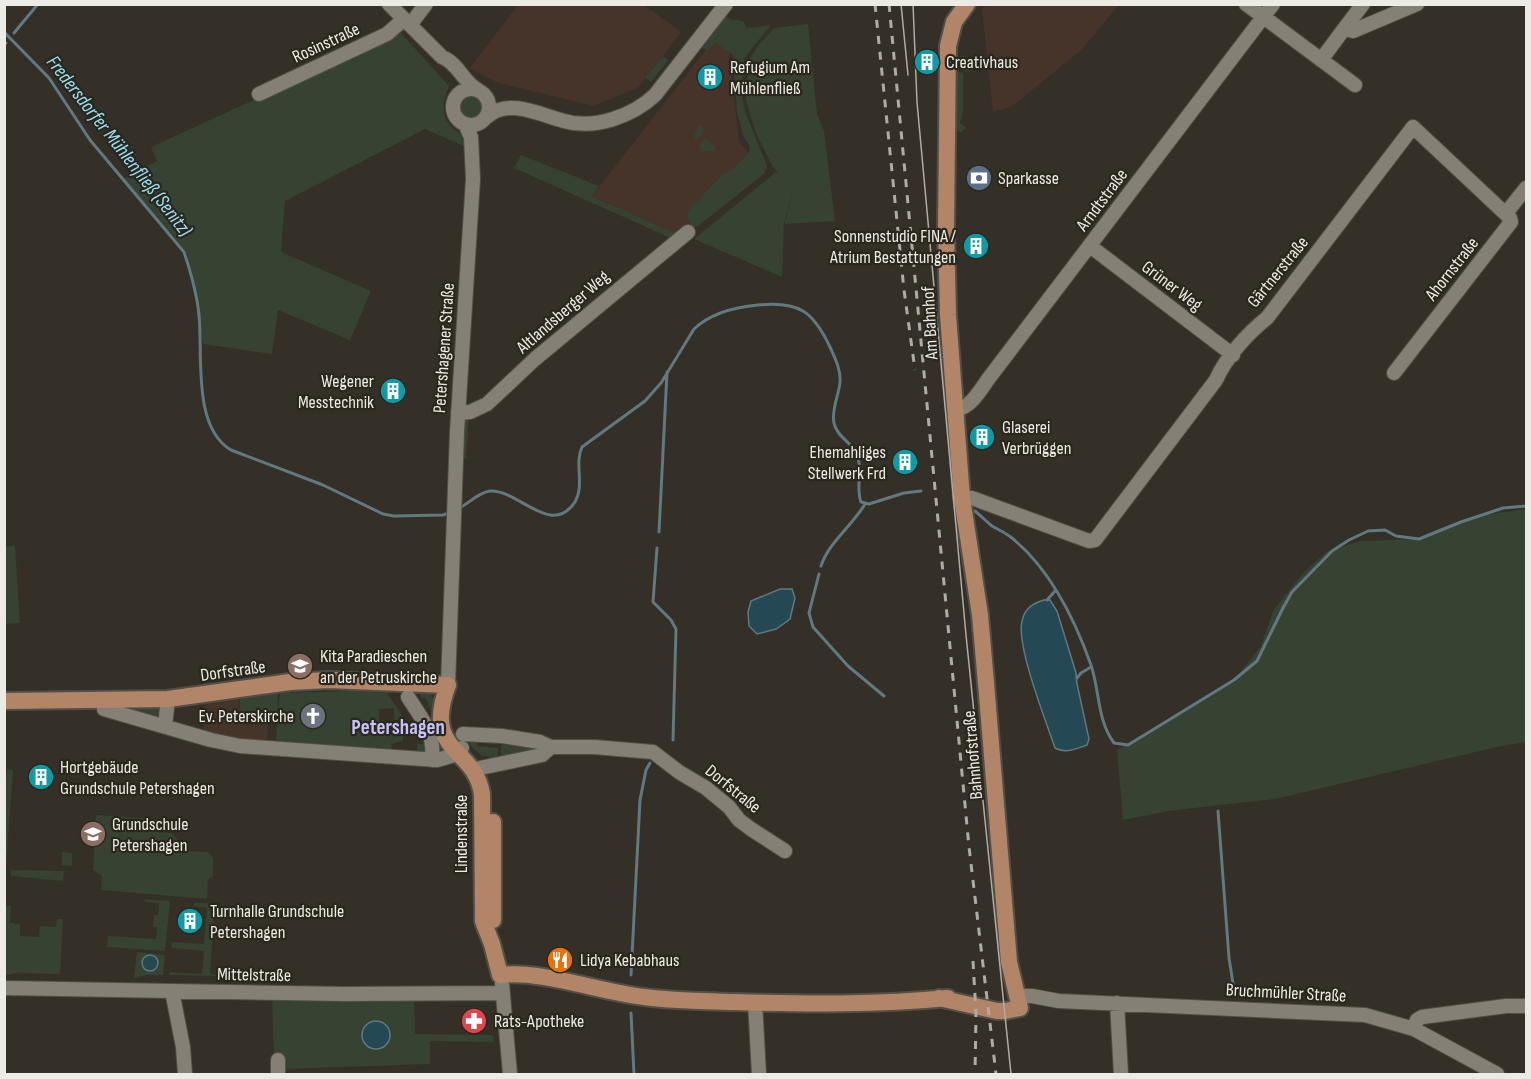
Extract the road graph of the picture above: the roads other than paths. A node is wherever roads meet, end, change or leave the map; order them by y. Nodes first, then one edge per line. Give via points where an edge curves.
1 (389, 4) edge
2 (426, 4) edge
3 (726, 4) edge
4 (1246, 4) edge
5 (1273, 4) edge
6 (1362, 4) edge
7 (1417, 4) edge
8 (964, 6) edge
9 (1263, 17) junction
10 (407, 22) junction
11 (1344, 29) junction
12 (442, 57) junction
13 (1321, 60) junction
14 (1355, 85) dead end
15 (481, 92) junction
16 (259, 94) dead end
17 (456, 97) junction
18 (546, 114) junction
19 (486, 118) junction
20 (465, 124) junction
21 (473, 179) junction
22 (1527, 188) edge
23 (1506, 213) junction
24 (688, 232) dead end
25 (1090, 246) junction
26 (1233, 355) junction
27 (1394, 373) dead end
28 (955, 410) junction
29 (458, 412) junction
30 (962, 498) junction
31 (448, 685) junction
32 (408, 697) dead end
33 (168, 699) junction
34 (103, 700) junction
35 (4, 701) edge
36 (67, 701) junction
37 (4, 707) edge
38 (165, 726) junction
39 (460, 745) junction
40 (551, 747) junction
41 (432, 760) junction
42 (477, 770) junction
43 (785, 851) dead end
44 (500, 975) junction
45 (4, 988) edge
46 (172, 991) junction
47 (503, 993) junction
48 (754, 1002) junction
49 (1018, 1002) junction
50 (1117, 1003) junction
51 (1527, 1006) edge
52 (1414, 1029) junction
53 (278, 1060) dead end
54 (1479, 1070) edge
55 (185, 1074) edge
56 (278, 1074) edge
57 (510, 1074) edge
58 (759, 1074) edge
59 (1120, 1074) edge
60 (1497, 1074) edge

1 - 10 street, Petershagener Straße
2 - 10 street, Rosinstraße
3 - 18 street via 644,105 614,118 587,123 564,122
4 - 9 street
5 - 9 street, Arndtstraße
6 - 11 street
7 - 11 street via 1353,31
8 - 28 main road, Am Bahnhof via 950,33 948,58 946,242
9 - 13 street
9 - 25 street, Arndtstraße
10 - 12 street, Petershagener Straße
10 - 16 street, Rosinstraße
11 - 13 street
12 - 15 street, Petershagener Straße
12 - 17 street, Petershagener Straße via 457,85
13 - 14 street
15 - 17 street via 465,90
15 - 18 street
15 - 19 street, Petershagener Straße via 489,105
17 - 20 street, Petershagener Straße via 454,112
18 - 19 street via 506,109 496,110
19 - 20 street via 474,125
19 - 21 street, Petershagener Straße via 480,131
20 - 21 street, Petershagener Straße via 471,137
21 - 29 street, Petershagener Straße
22 - 23 street, Ahornstraße
23 - 26 street, Gärtnerstraße via 1413,127 1267,318
23 - 27 street, Ahornstraße via 1509,227
24 - 29 street, Altlandsberger Weg via 487,404 470,413
25 - 26 street, Grüner Weg
25 - 28 street, Arndtstraße via 969,404
26 - 30 street, Gärtnerstraße via 1095,540 972,498
28 - 30 main road, Am Bahnhof
29 - 31 street, Petershagener Straße
30 - 49 main road, Bahnhofstraße via 980,615 1009,962
31 - 33 main road, Dorfstraße via 306,681
31 - 39 main road, Lindenstraße via 442,700 442,731 444,737
32 - 41 street via 430,734
33 - 34 main road, Dorfstraße
33 - 38 street
34 - 36 main road, Dorfstraße
34 - 38 street, Dorfstraße via 105,709
35 - 36 main road, Dorfstraße
36 - 37 main road, Dorfstraße
38 - 41 street, Dorfstraße via 240,746
39 - 40 street, Dorfstraße via 467,732
39 - 41 street, Dorfstraße via 446,759
39 - 42 main road, Lindenstraße
40 - 42 street, Dorfstraße via 542,755
40 - 43 street, Dorfstraße via 653,752
42 - 44 main road, Lindenstraße via 482,794 483,921
44 - 47 street
44 - 48 main road via 531,975 643,997
45 - 46 street, Mittelstraße
46 - 47 street, Mittelstraße
46 - 55 street
47 - 57 street
48 - 49 main road via 853,1004 939,999 1005,1011
48 - 58 street
49 - 50 street, Bruchmühler Straße via 1032,996
50 - 52 street, Bruchmühler Straße via 1344,1013
50 - 59 street
51 - 52 street via 1422,1017
52 - 54 street, Bruchmühler Straße
53 - 56 street
54 - 60 street, Bruchmühler Straße

